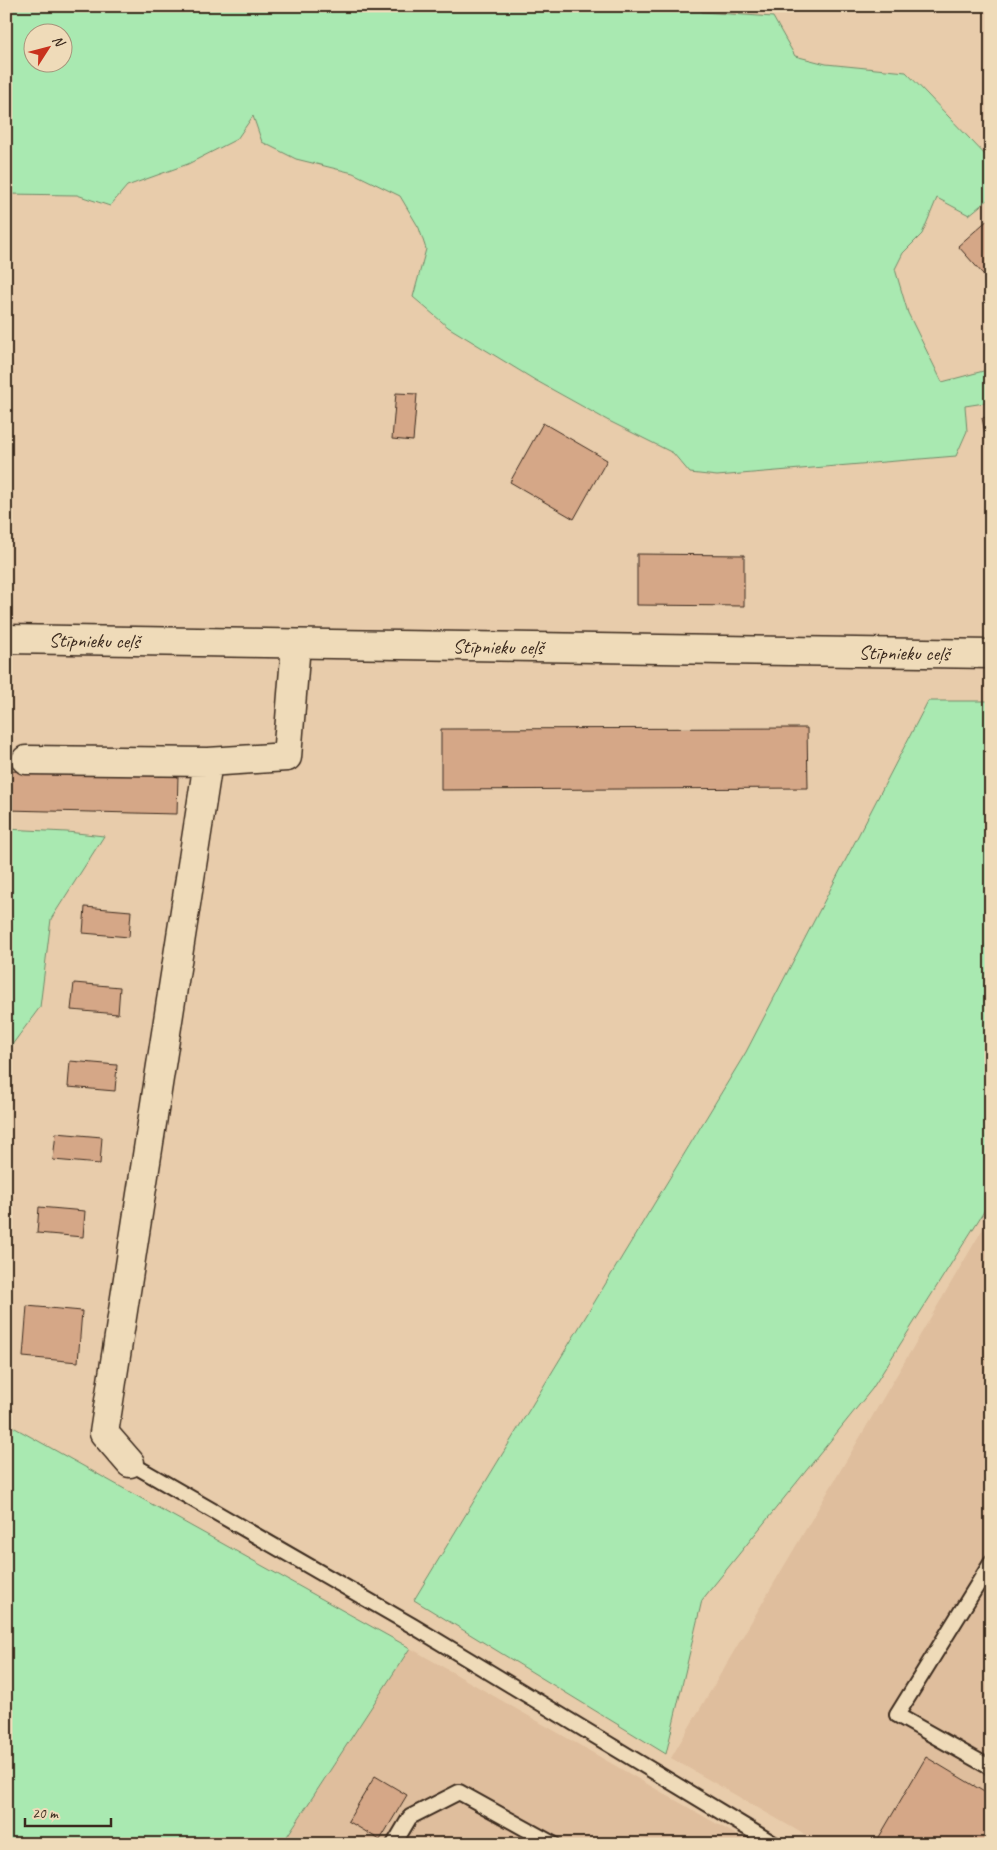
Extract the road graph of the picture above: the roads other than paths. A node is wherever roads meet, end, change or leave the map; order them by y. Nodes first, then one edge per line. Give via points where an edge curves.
1 (6, 639) edge
2 (296, 644) junction
3 (991, 654) edge
4 (26, 760) dead end
5 (208, 762) junction
6 (130, 1463) joint
7 (991, 1563) edge
8 (991, 1768) edge
9 (394, 1844) edge
10 (553, 1844) edge
11 (774, 1844) edge

1 - 2 street, Stīpnieku ceļš
2 - 3 street, Stīpnieku ceļš
2 - 5 street via 287,758
4 - 5 street
5 - 6 street via 104,1433
6 - 11 lane via 414,1626
7 - 8 lane via 897,1715
9 - 10 lane via 410,1817 459,1792

